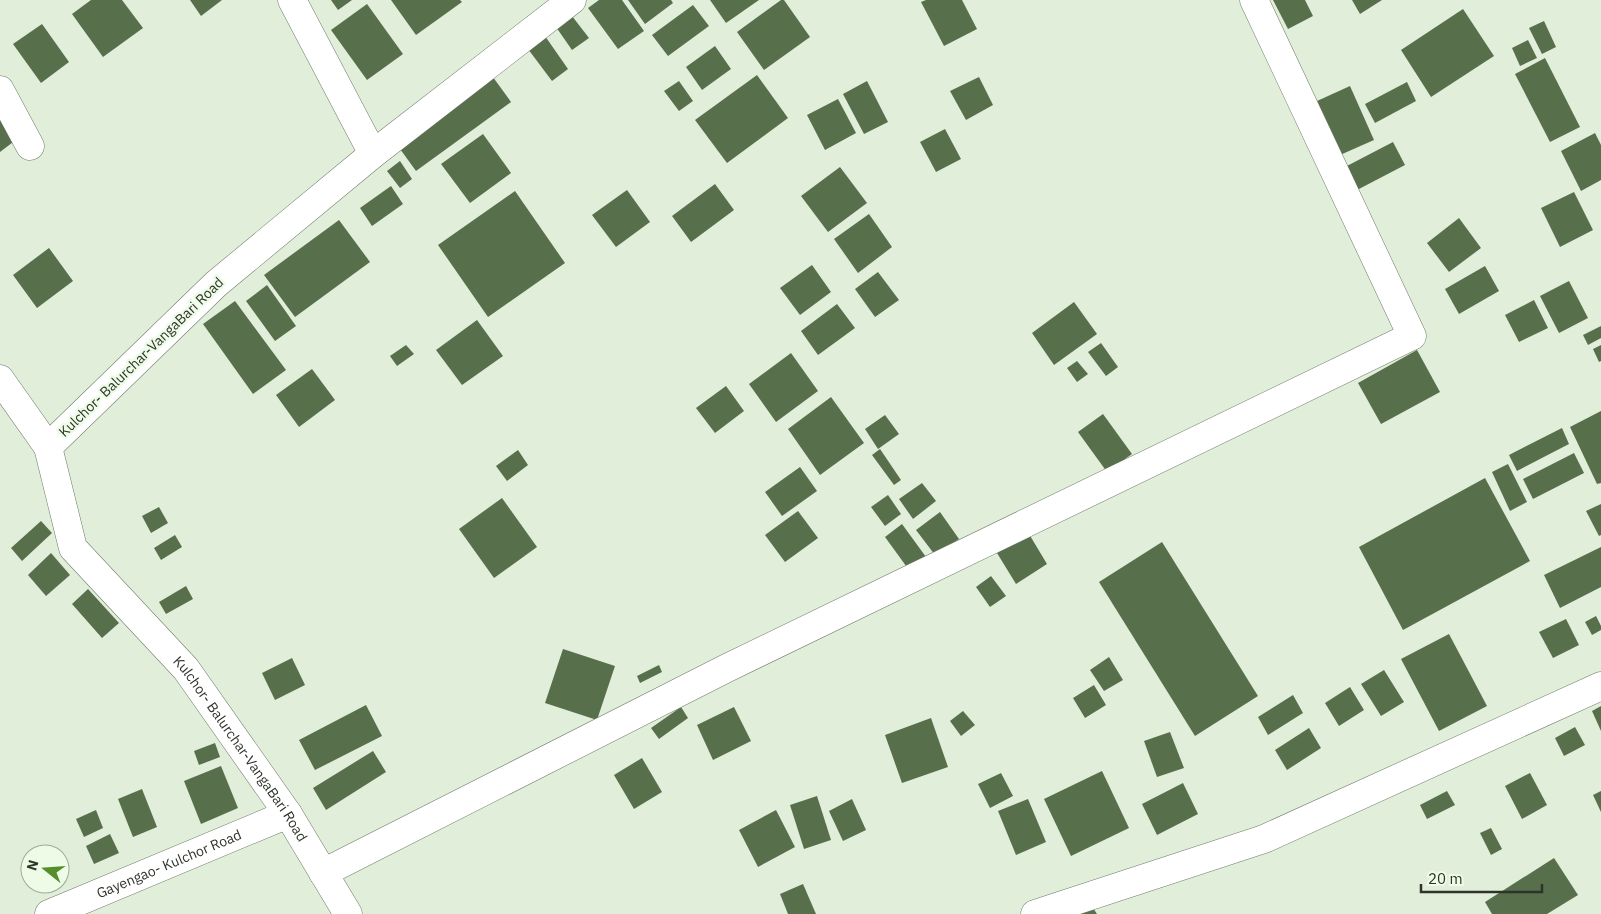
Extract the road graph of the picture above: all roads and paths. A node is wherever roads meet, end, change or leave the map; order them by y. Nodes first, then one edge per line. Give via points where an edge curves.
1 (292, 0) edge
2 (572, 0) edge
3 (1254, 0) edge
4 (0, 90) edge
5 (30, 146) dead end
6 (373, 154) junction
7 (0, 378) edge
8 (48, 446) junction
9 (1601, 686) edge
10 (288, 814) junction
11 (323, 873) junction
12 (49, 914) edge
13 (348, 914) edge
14 (1035, 914) edge

1 - 6 street
2 - 6 street, Kulchor- Balurchar-VangaBari Road
3 - 11 street via 1412,336 727,668
4 - 5 street
6 - 8 street, Kulchor- Balurchar-VangaBari Road via 216,284
7 - 8 street
8 - 10 street, Kulchor- Balurchar-VangaBari Road via 73,548 186,669
9 - 14 street via 1264,839
10 - 11 street, Kulchor- Balurchar-VangaBari Road
10 - 12 street, Gayengao- Kulchor Road
11 - 13 street, Kulchor- Balurchar-VangaBari Road

